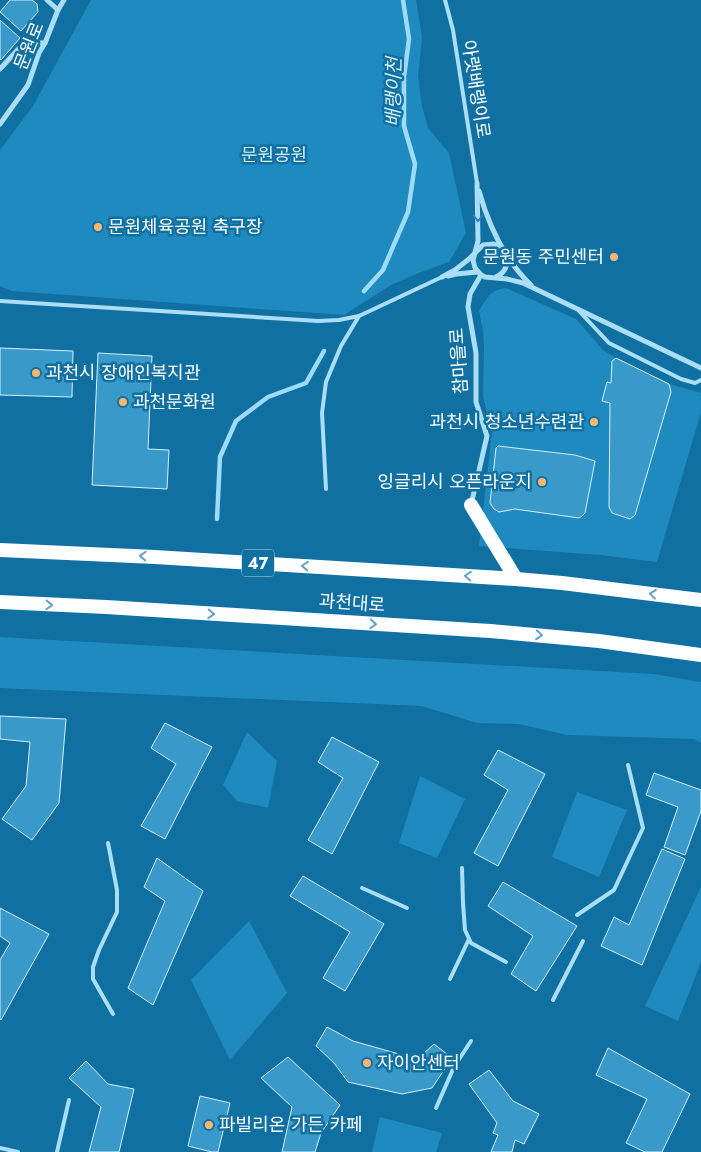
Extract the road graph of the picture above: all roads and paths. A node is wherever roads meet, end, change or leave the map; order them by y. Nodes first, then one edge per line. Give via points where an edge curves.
1 (48, 0) edge
2 (64, 0) edge
3 (445, 0) edge
4 (58, 10) junction
5 (45, 43) junction
6 (0, 69) edge
7 (0, 124) edge
8 (477, 183) junction
9 (500, 246) junction
10 (476, 252) junction
11 (507, 256) junction
12 (479, 274) junction
13 (442, 278) junction
14 (495, 278) junction
15 (535, 288) junction
16 (0, 301) edge
17 (577, 309) junction
18 (359, 316) junction
19 (701, 368) edge
20 (701, 380) edge
21 (326, 490) dead end
22 (471, 506) joint
23 (0, 550) edge
24 (516, 579) junction
25 (701, 600) edge
26 (0, 602) edge
27 (701, 655) edge
28 (628, 766) dead end
29 (108, 843) dead end
30 (462, 868) dead end
31 (362, 888) dead end
32 (407, 908) dead end
33 (577, 915) dead end
34 (469, 939) junction
35 (583, 941) dead end
36 (506, 962) dead end
37 (450, 979) dead end
38 (553, 1000) dead end
39 (113, 1014) dead end
40 (471, 1041) dead end
41 (69, 1100) dead end
42 (436, 1108) dead end
43 (0, 1148) edge
44 (18, 1152) edge
45 (57, 1152) edge

1 - 4 street
2 - 4 street, 문원로
3 - 8 lane, 아랫배랭이로 via 453,30
4 - 5 street, 문원로
5 - 6 street via 24,43
5 - 7 street, 문원로 via 28,86
8 - 9 street
8 -> 10 street
9 - 10 street via 483,245
9 - 11 street
10 - 12 street via 474,264
10 - 13 street
11 - 14 street via 507,267
11 - 15 street
12 - 13 street
12 - 14 street
12 - 22 street, 참마을로 via 468,307 476,353 476,402 487,436
13 - 18 lane
14 - 15 street
15 - 17 street
16 - 18 lane via 318,321
17 - 19 street
17 - 20 lane via 609,344 681,379
18 - 21 lane via 341,346 326,382 322,413
22 - 24 highway
24 -> 23 highway, 과천대로 / 47
25 -> 24 highway, 과천대로 / 47
26 -> 27 highway, 과천대로 via 490,631
28 - 33 lane via 643,828 614,890
29 - 39 lane via 117,890 117,912 99,950 93,979
30 - 34 lane via 465,930
31 - 32 lane
34 - 36 lane
34 - 37 lane
35 - 38 lane
40 - 42 lane via 454,1067
41 - 45 lane
43 - 44 lane

